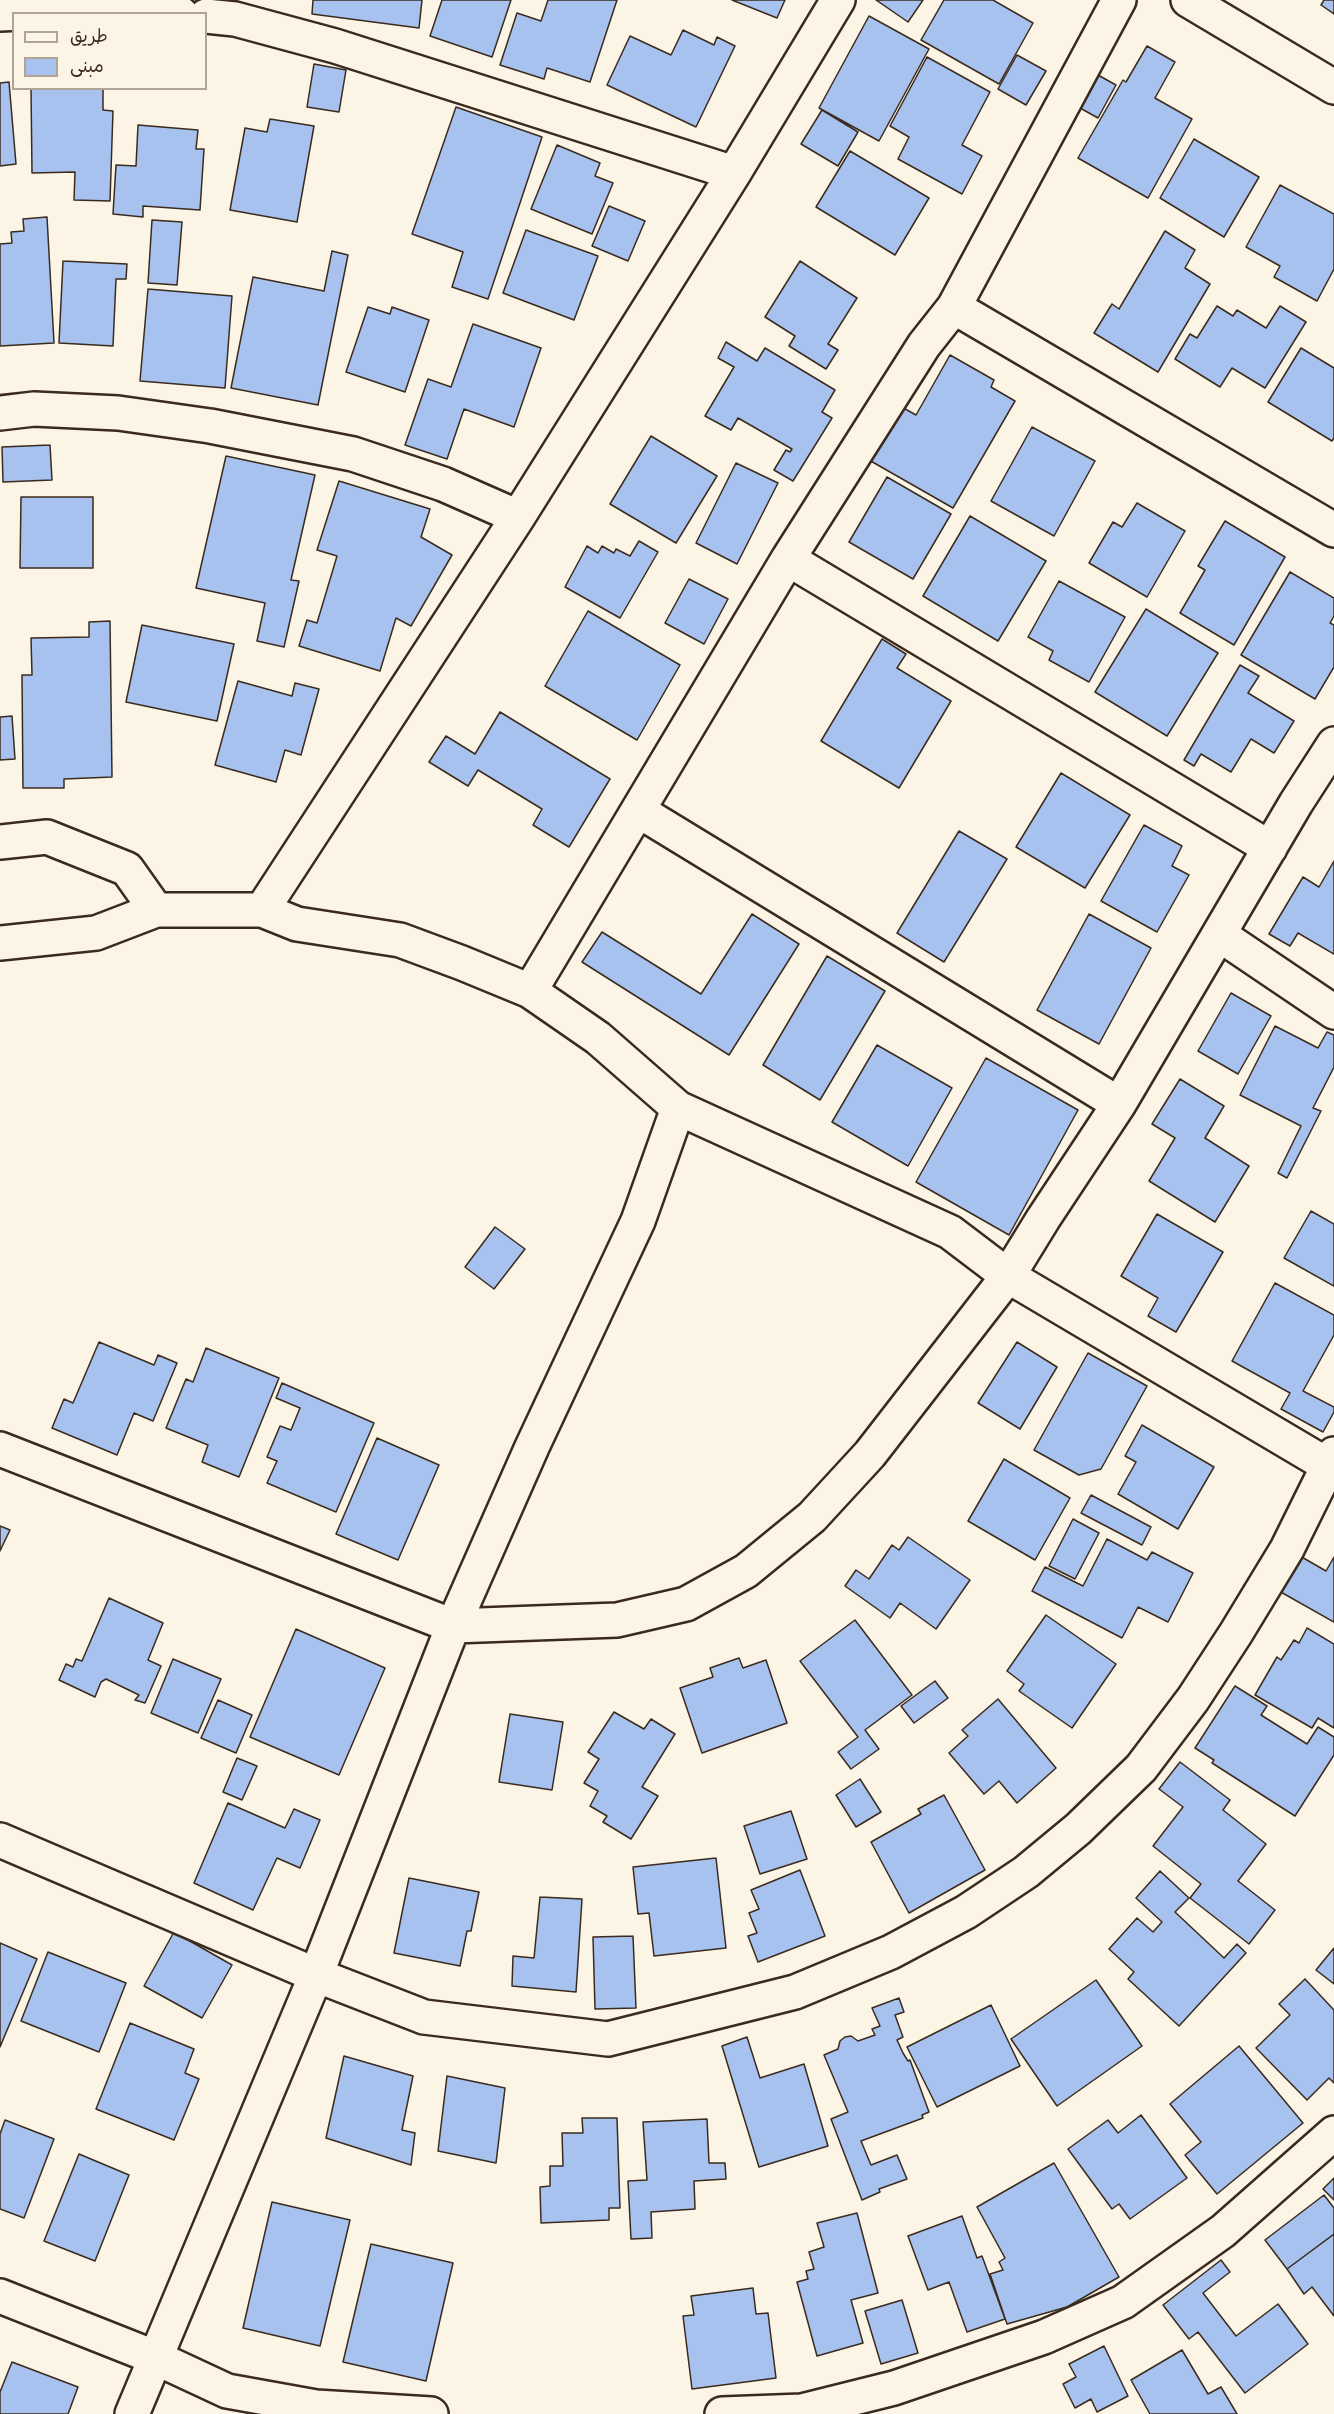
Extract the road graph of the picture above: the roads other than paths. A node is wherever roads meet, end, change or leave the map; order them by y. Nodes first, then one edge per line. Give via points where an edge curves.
1 (838, 0) edge
2 (1119, 0) edge
3 (1188, 0) edge
4 (42, 12) edge
5 (163, 12) edge
6 (207, 16) edge
7 (1334, 87) edge
8 (734, 173) junction
9 (954, 307) junction
10 (0, 413) edge
11 (518, 517) junction
12 (1334, 530) edge
13 (788, 559) junction
14 (1334, 744) edge
15 (639, 811) junction
16 (0, 842) edge
17 (1270, 848) junction
18 (156, 910) junction
19 (262, 910) junction
20 (1220, 935) junction
21 (0, 943) edge
22 (530, 991) junction
23 (1334, 1012) edge
24 (1119, 1104) junction
25 (678, 1108) junction
26 (1008, 1276) junction
27 (0, 1449) edge
28 (1332, 1463) edge
29 (453, 1626) junction
30 (0, 1840) edge
31 (316, 1975) junction
32 (1334, 2133) edge
33 (0, 2296) edge
34 (154, 2356) junction
35 (132, 2414) edge
36 (431, 2414) edge
37 (722, 2414) edge

1 - 8 street
2 - 9 street
3 - 7 street
4 - 5 street via 127,8
6 - 8 street via 235,19 335,46
8 - 11 street
9 - 12 street
9 - 13 street via 924,345
10 - 11 street via 34,409 118,413 342,452 443,484
11 - 19 street
13 - 15 street
13 - 17 street
14 - 17 street
15 - 22 street
15 - 24 street
16 - 18 street via 47,837 127,869
17 - 20 street
18 - 19 street
18 - 21 street via 96,933
19 - 22 street via 297,924 400,940
20 - 23 street
20 - 24 street
22 - 25 street via 598,1038
24 - 26 street
25 - 26 street via 950,1232
25 - 29 street via 638,1221
26 - 28 street
26 - 29 street via 863,1462 812,1517 746,1571 686,1604 617,1620
27 - 29 street
28 - 31 street via 1287,1550 1236,1633 1141,1768 1026,1872 966,1912 891,1952 795,1992 608,2039 424,2018
29 - 31 street
30 - 31 street
31 - 34 street
32 - 37 street via 1223,2231 1123,2302 1044,2337 894,2388 801,2411
33 - 34 street
34 - 35 street
34 - 36 street via 227,2391 316,2407

